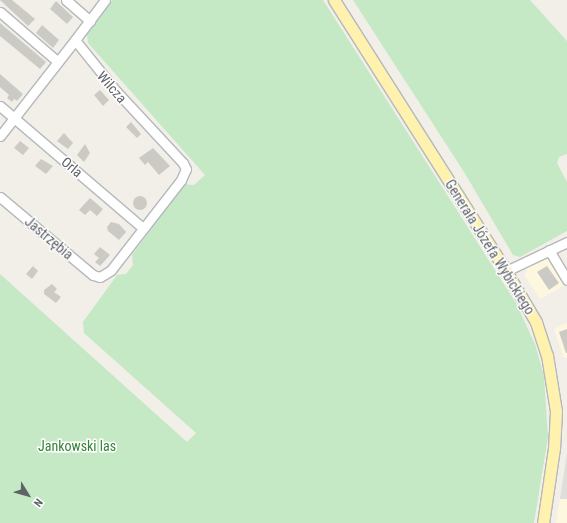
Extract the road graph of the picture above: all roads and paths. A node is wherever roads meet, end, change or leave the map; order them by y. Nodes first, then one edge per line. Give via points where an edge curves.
1 (66, 0) edge
2 (105, 0) edge
3 (334, 0) edge
4 (0, 12) edge
5 (90, 21) junction
6 (74, 40) junction
7 (56, 61) junction
8 (0, 106) edge
9 (13, 118) junction
10 (0, 136) edge
11 (0, 197) edge
12 (143, 228) junction
13 (567, 242) edge
14 (549, 250) junction
15 (506, 271) junction
16 (567, 280) edge
17 (543, 523) edge

1 - 5 street
2 - 5 street
3 - 15 main road, Generała Józefa Wybickiego
4 - 7 street
5 - 6 street
6 - 7 street
6 - 12 street, Wilcza via 186,169 181,180
7 - 9 street
8 - 9 street, Orla
9 - 10 street
9 - 12 street, Orla
11 - 12 street, Jastrzębia via 94,275 100,277 111,270
13 - 14 street
14 - 15 street
14 - 16 street
15 - 17 main road, Generała Józefa Wybickiego via 540,332 554,395 554,448

